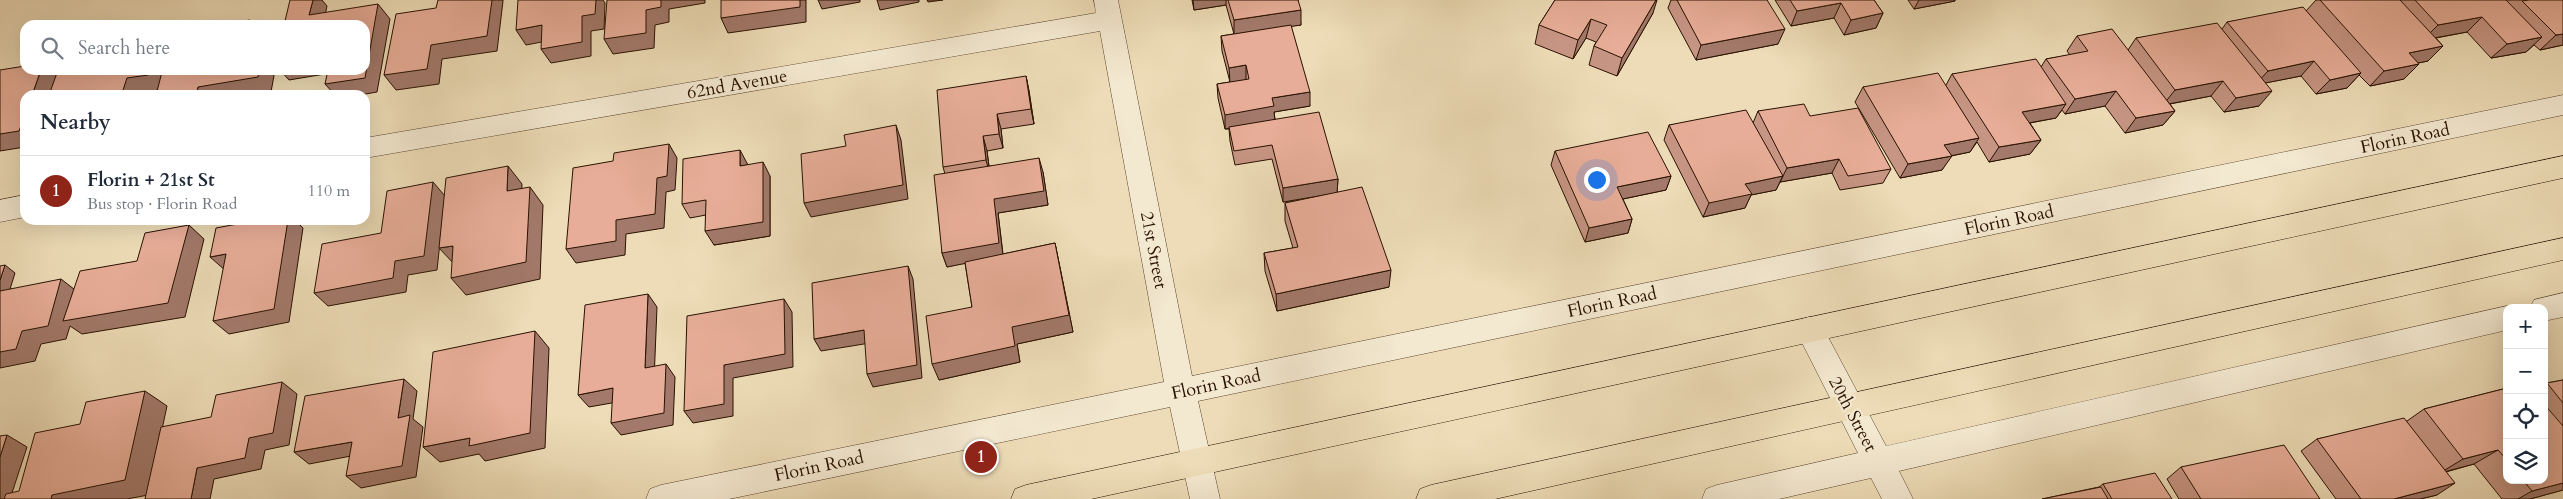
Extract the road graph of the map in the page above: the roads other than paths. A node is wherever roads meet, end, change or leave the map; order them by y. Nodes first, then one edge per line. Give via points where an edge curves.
1 (1108, 10) edge
2 (2563, 105) edge
3 (370, 147) edge
4 (2563, 167) edge
5 (20, 207) edge
6 (0, 211) edge
7 (2563, 249) edge
8 (2563, 305) edge
9 (2548, 308) edge
10 (2503, 319) edge
11 (1808, 329) junction
12 (1181, 392) junction
13 (1850, 408) junction
14 (1198, 462) junction
15 (1878, 462) junction
16 (661, 499) edge
17 (1026, 499) edge
18 (1205, 499) edge
19 (1431, 499) edge
20 (1717, 499) edge
21 (1898, 499) edge

1 - 3 street, 62nd Avenue
1 - 12 street, 21st Street
2 - 12 street, Florin Road
4 - 11 main road
5 - 6 street
7 - 13 main road
8 - 9 street
10 - 15 street
11 - 13 street, 20th Street
11 - 14 main road
12 - 14 street, 21st Street
12 - 16 street, Florin Road
13 - 15 street, 20th Street
13 - 19 main road
14 - 17 main road
14 - 18 street, 21st Street
15 - 20 street
15 - 21 street, 20th Street

